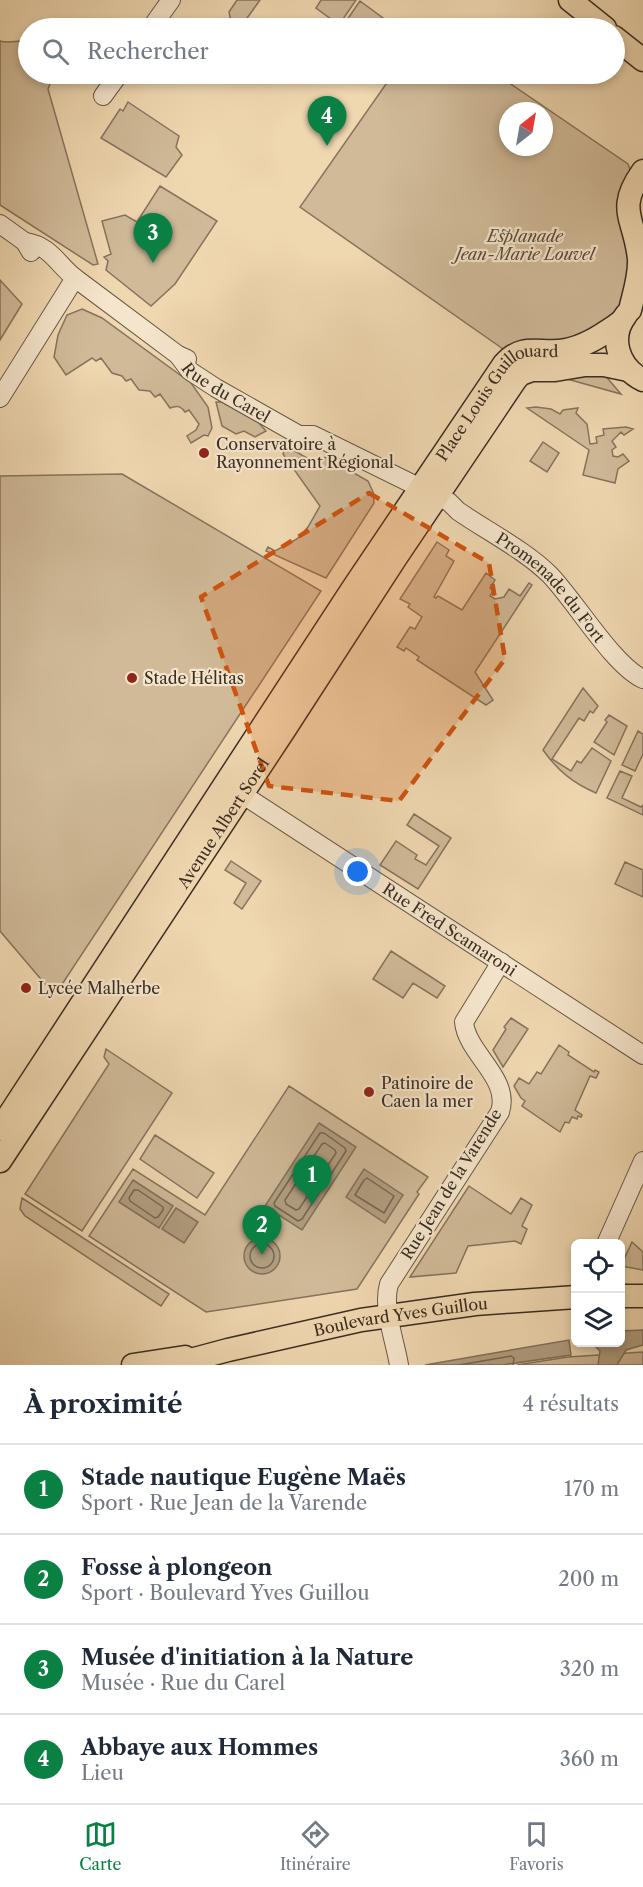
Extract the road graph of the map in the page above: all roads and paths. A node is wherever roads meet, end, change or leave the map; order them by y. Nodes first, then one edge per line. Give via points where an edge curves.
1 (171, 0) edge
2 (570, 0) edge
3 (158, 18) edge
4 (592, 18) edge
5 (625, 45) edge
6 (643, 60) edge
7 (112, 84) edge
8 (103, 96) dead end
9 (643, 171) edge
10 (0, 224) edge
11 (70, 274) junction
12 (631, 311) edge
13 (636, 375) edge
14 (0, 398) edge
15 (436, 496) junction
16 (643, 679) edge
17 (234, 789) junction
18 (501, 962) junction
19 (643, 1055) edge
20 (44, 1078) junction
21 (0, 1130) edge
22 (0, 1161) edge
23 (643, 1161) edge
24 (608, 1239) edge
25 (625, 1296) edge
26 (643, 1296) edge
27 (571, 1297) edge
28 (390, 1316) junction
29 (228, 1350) junction
30 (133, 1365) edge
31 (172, 1365) edge
32 (399, 1365) edge

1 - 3 street
2 - 4 main road
5 - 6 main road
7 - 8 street
9 - 12 main road via 628,194 639,260
10 - 11 street, Rue du Carel via 52,268
11 - 14 street
11 - 15 street, Rue du Carel via 178,355 190,372 216,388 299,435 313,435
12 - 13 main road via 617,337 617,348 620,358
12 - 15 main road, Place Louis Guillouard via 596,339 577,347 522,351 510,357 483,394
13 - 15 main road, Place Louis Guillouard via 594,365 521,374
15 - 16 street, Promenade du Fort via 548,573 622,663
15 - 17 main road, Avenue Albert Sorel via 353,588
17 - 18 street, Rue Fred Scamaroni
17 - 20 main road, Avenue Albert Sorel
18 - 19 street, Rue Fred Scamaroni
18 - 28 street, Rue Jean de la Varende via 464,1022 468,1037 499,1087 502,1104 393,1276 387,1291
20 - 21 main road, Avenue Albert Sorel
20 - 22 main road, Avenue Albert Sorel
23 - 24 street
25 - 26 main road
27 - 28 main road, Boulevard Yves Guillou via 475,1304
28 - 29 main road, Boulevard Yves Guillou
28 - 32 street
29 - 30 main road, Boulevard Yves Guillou
29 - 31 main road, Boulevard Yves Guillou

